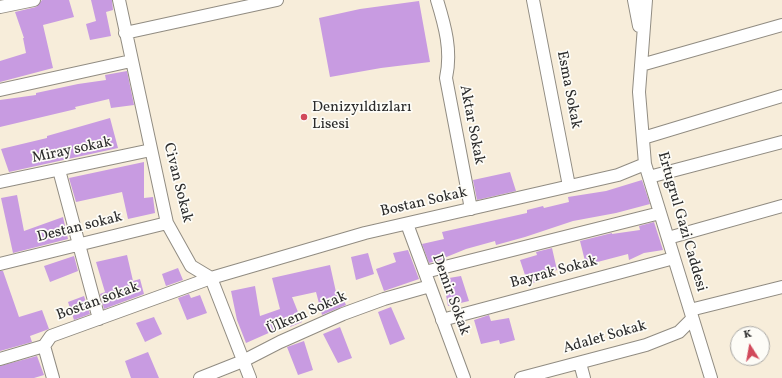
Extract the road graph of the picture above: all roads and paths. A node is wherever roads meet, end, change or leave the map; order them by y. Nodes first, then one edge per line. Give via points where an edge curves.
1 (34, 0) edge
2 (119, 0) edge
3 (277, 0) edge
4 (437, 0) edge
5 (533, 0) edge
6 (634, 0) edge
7 (646, 0) edge
8 (0, 7) edge
9 (782, 25) edge
10 (126, 33) junction
11 (642, 42) junction
12 (131, 61) junction
13 (641, 64) junction
14 (0, 90) edge
15 (782, 96) edge
16 (643, 138) junction
17 (782, 142) edge
18 (151, 150) junction
19 (645, 164) junction
20 (59, 170) junction
21 (649, 177) junction
22 (0, 182) edge
23 (569, 186) junction
24 (782, 206) edge
25 (471, 209) junction
26 (660, 213) junction
27 (167, 222) junction
28 (407, 224) junction
29 (668, 238) junction
30 (79, 245) junction
31 (674, 258) junction
32 (0, 264) edge
33 (425, 272) junction
34 (211, 278) junction
35 (430, 286) junction
36 (782, 287) edge
37 (691, 314) junction
38 (99, 319) junction
39 (442, 320) junction
40 (44, 346) junction
41 (0, 359) edge
42 (243, 361) junction
43 (580, 363) junction
44 (53, 378) edge
45 (200, 378) edge
46 (250, 378) edge
47 (464, 378) edge
48 (521, 378) edge
49 (584, 378) edge
50 (710, 378) edge

1 - 8 street
2 - 10 street, Civan Sokak
3 - 10 street
4 - 25 street, Aktar Sokak via 448,49 446,78
5 - 23 street, Esma Sokak
6 - 11 street
7 - 11 street, Ertugrul Gazi Caddesi
9 - 13 street
10 - 12 street, Civan Sokak
11 - 13 street, Ertugrul Gazi Caddesi
12 - 14 street
12 - 18 street, Civan Sokak
13 - 16 street, Ertugrul Gazi Caddesi via 639,92
15 - 16 street
16 - 19 street, Ertugrul Gazi Caddesi
17 - 21 street
18 - 20 street, Miray sokak
18 - 27 street, Civan Sokak
19 - 21 street, Ertugrul Gazi Caddesi
19 - 23 street, Bostan Sokak via 618,175
20 - 22 street, Miray sokak
20 - 30 street
21 - 26 street, Ertugrul Gazi Caddesi
23 - 25 street, Bostan Sokak
24 - 29 street
25 - 28 street, Bostan Sokak
26 - 29 street, Ertugrul Gazi Caddesi
26 - 33 street
27 - 30 street, Destan sokak
27 - 34 street, Civan Sokak via 191,266
28 - 33 street, Demir Sokak
28 - 34 street, Bostan Sokak via 365,233
29 - 31 street, Ertugrul Gazi Caddesi
30 - 32 street, Destan sokak
30 - 38 street
31 - 37 street, Ertugrul Gazi Caddesi
31 - 39 street, Bayrak Sokak
33 - 35 street, Demir Sokak
34 - 38 street, Bostan sokak
34 - 42 street
35 - 39 street, Demir Sokak
35 - 42 street, Ülkem Sokak via 343,314
36 - 37 street, Adalet Sokak
37 - 43 street, Adalet Sokak via 678,332 646,345
37 - 50 street, Ertugrul Gazi Caddesi
38 - 40 street, Bostan sokak via 51,336
39 - 47 street, Demir Sokak
40 - 41 street, Bostan sokak
40 - 44 street
42 - 45 street, Ülkem Sokak
42 - 46 street
43 - 48 street, Adalet Sokak
43 - 49 street

